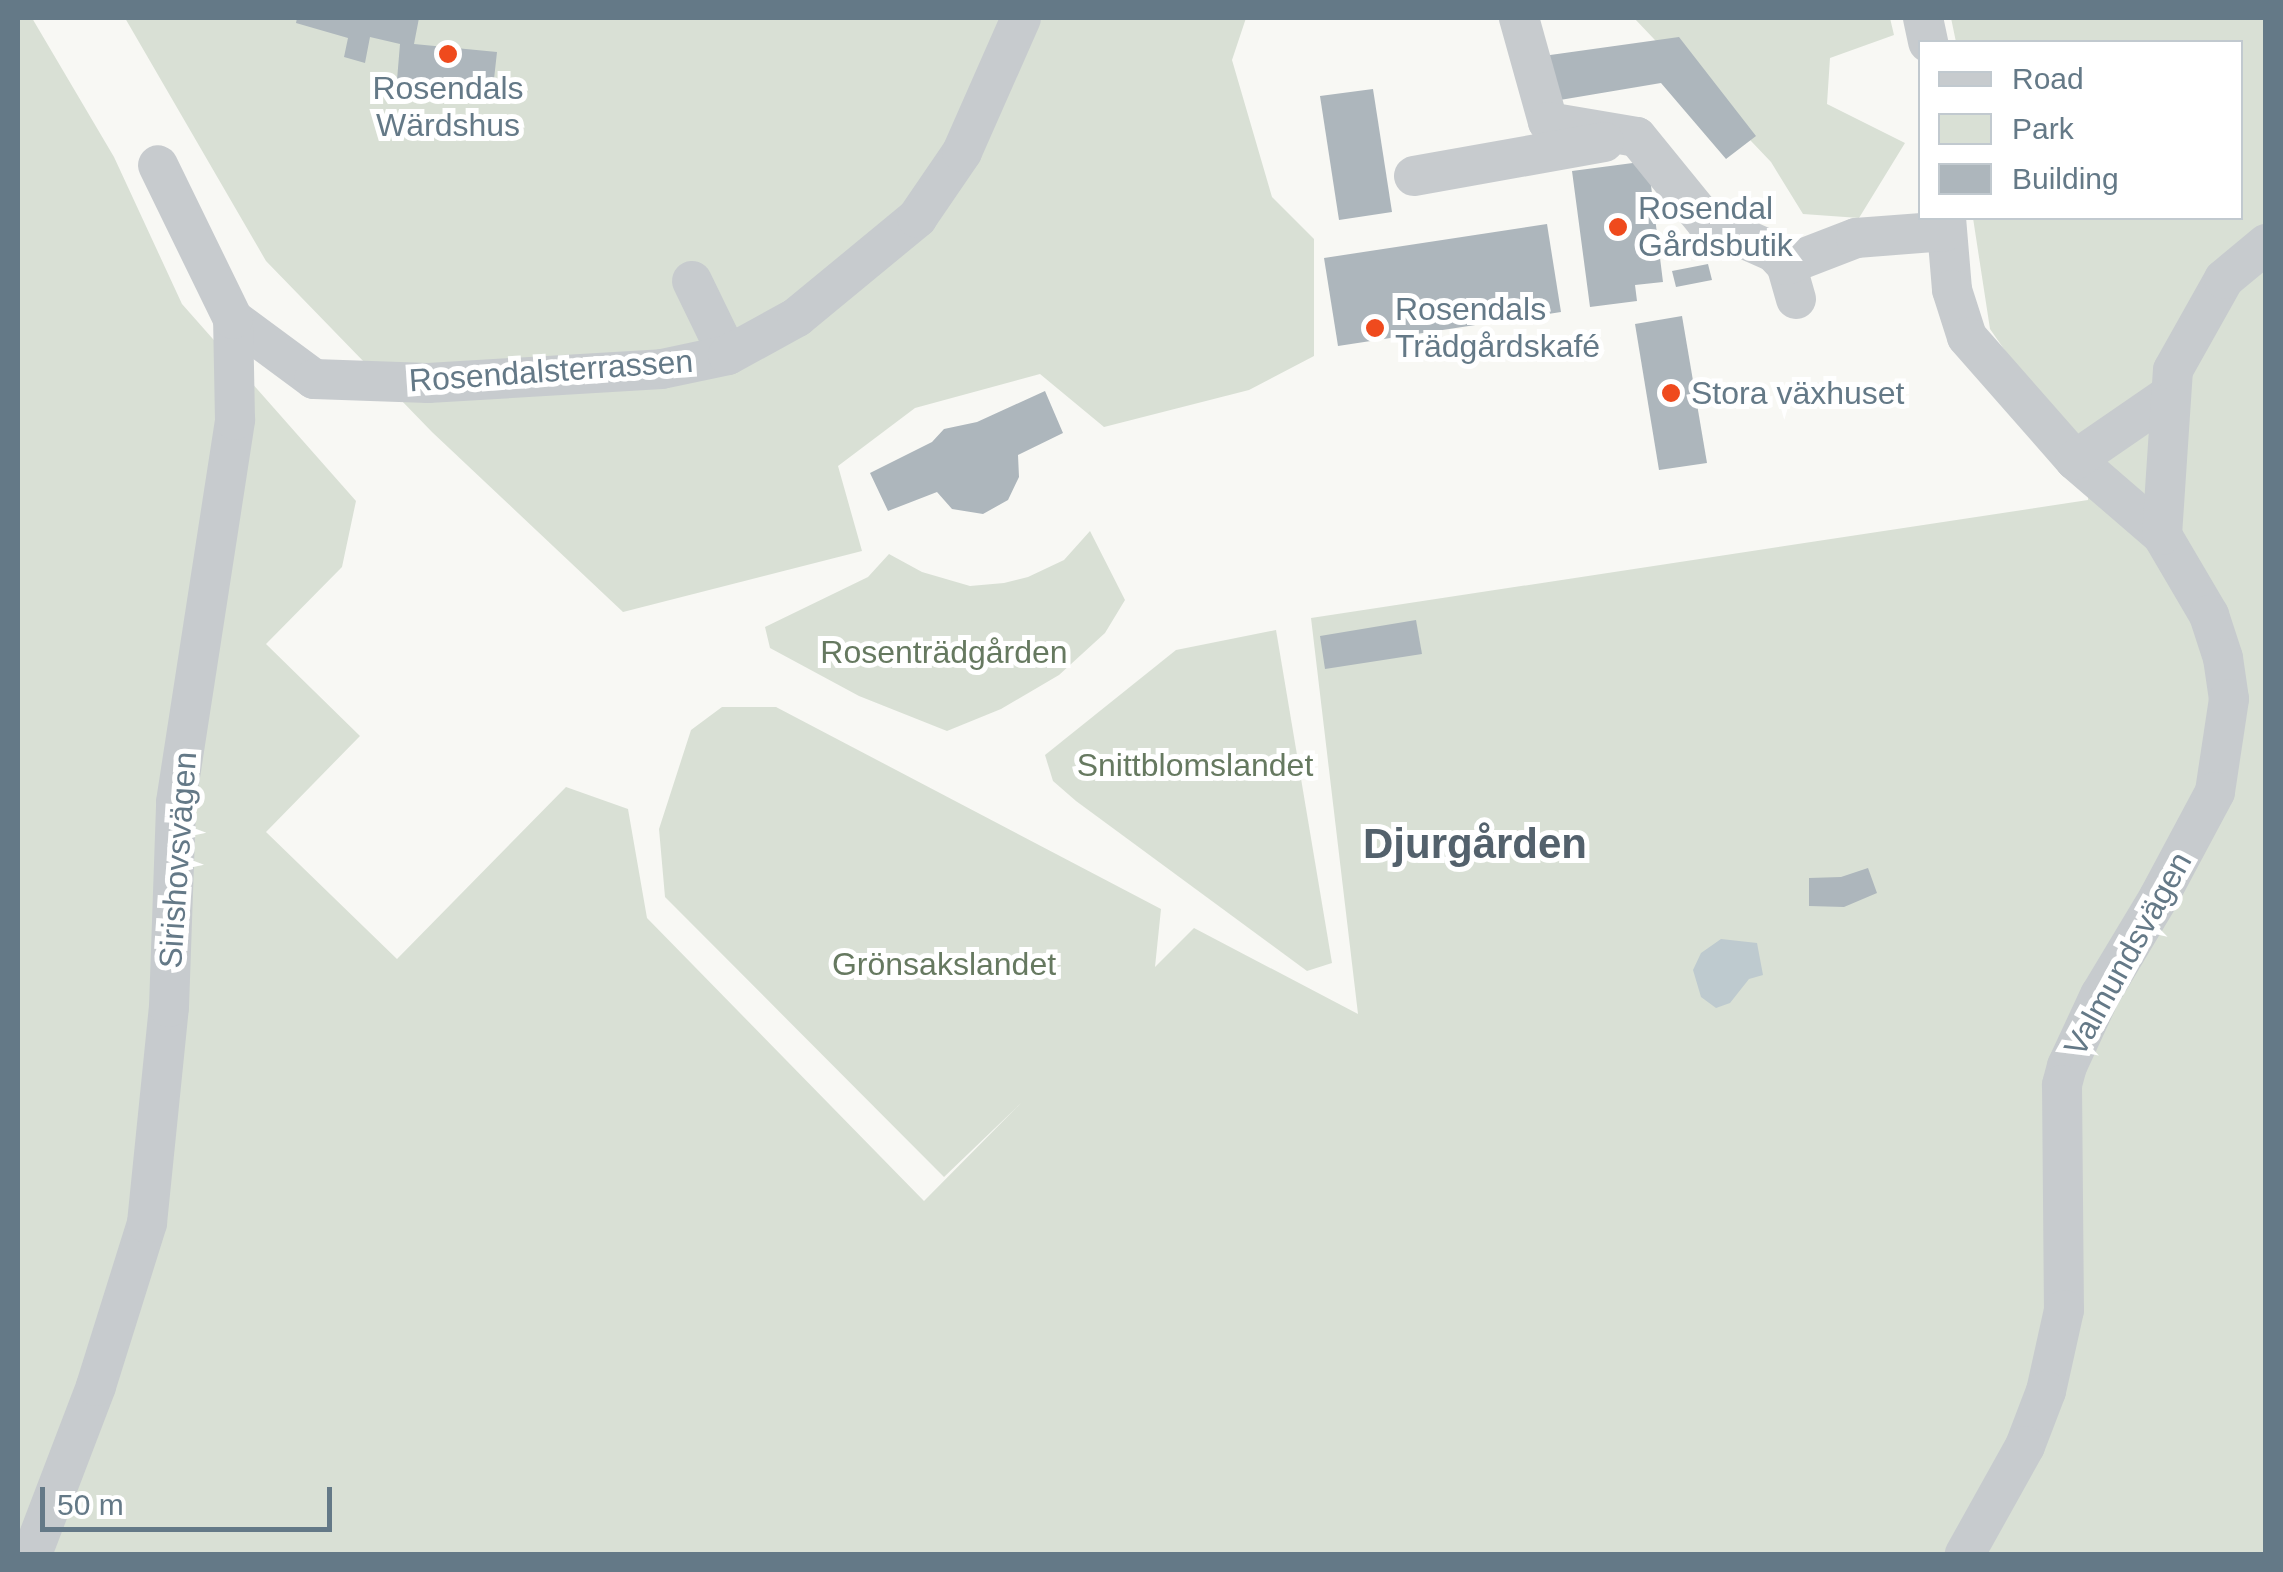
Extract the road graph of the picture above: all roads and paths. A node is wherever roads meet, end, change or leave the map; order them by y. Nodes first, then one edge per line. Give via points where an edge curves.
1 (1021, 18) edge
2 (1519, 18) edge
3 (1637, 137) junction
4 (158, 165) dead end
5 (1414, 176) dead end
6 (1946, 224) edge
7 (2266, 244) edge
8 (692, 281) dead end
9 (233, 319) junction
10 (728, 356) junction
11 (2171, 394) junction
12 (2075, 460) junction
13 (2162, 535) junction
14 (32, 1554) edge
15 (1965, 1554) edge

1 - 10 street, Rosendalsterrassen via 962,152 918,218 797,317
2 - 3 street via 1548,122
3 - 5 street
3 - 6 street via 1706,222 1774,252 1791,282 1856,238
4 - 9 street, Sirishovsvägen
6 - 12 street, Valmundsvägen via 1952,290 1967,337
7 - 11 street via 2214,294 2173,370
8 - 10 street
9 - 10 street, Rosendalsterrassen via 314,380 447,382 662,369
9 - 14 street, Sirishovsvägen via 235,420 176,802 169,1006 147,1223 96,1386
11 - 12 street
11 - 13 street
12 - 13 street, Valmundsvägen
13 - 15 street, Valmundsvägen via 2208,615 2223,658 2230,700 2223,756 2202,818 2067,1066 2064,1310 2046,1391 2025,1446

